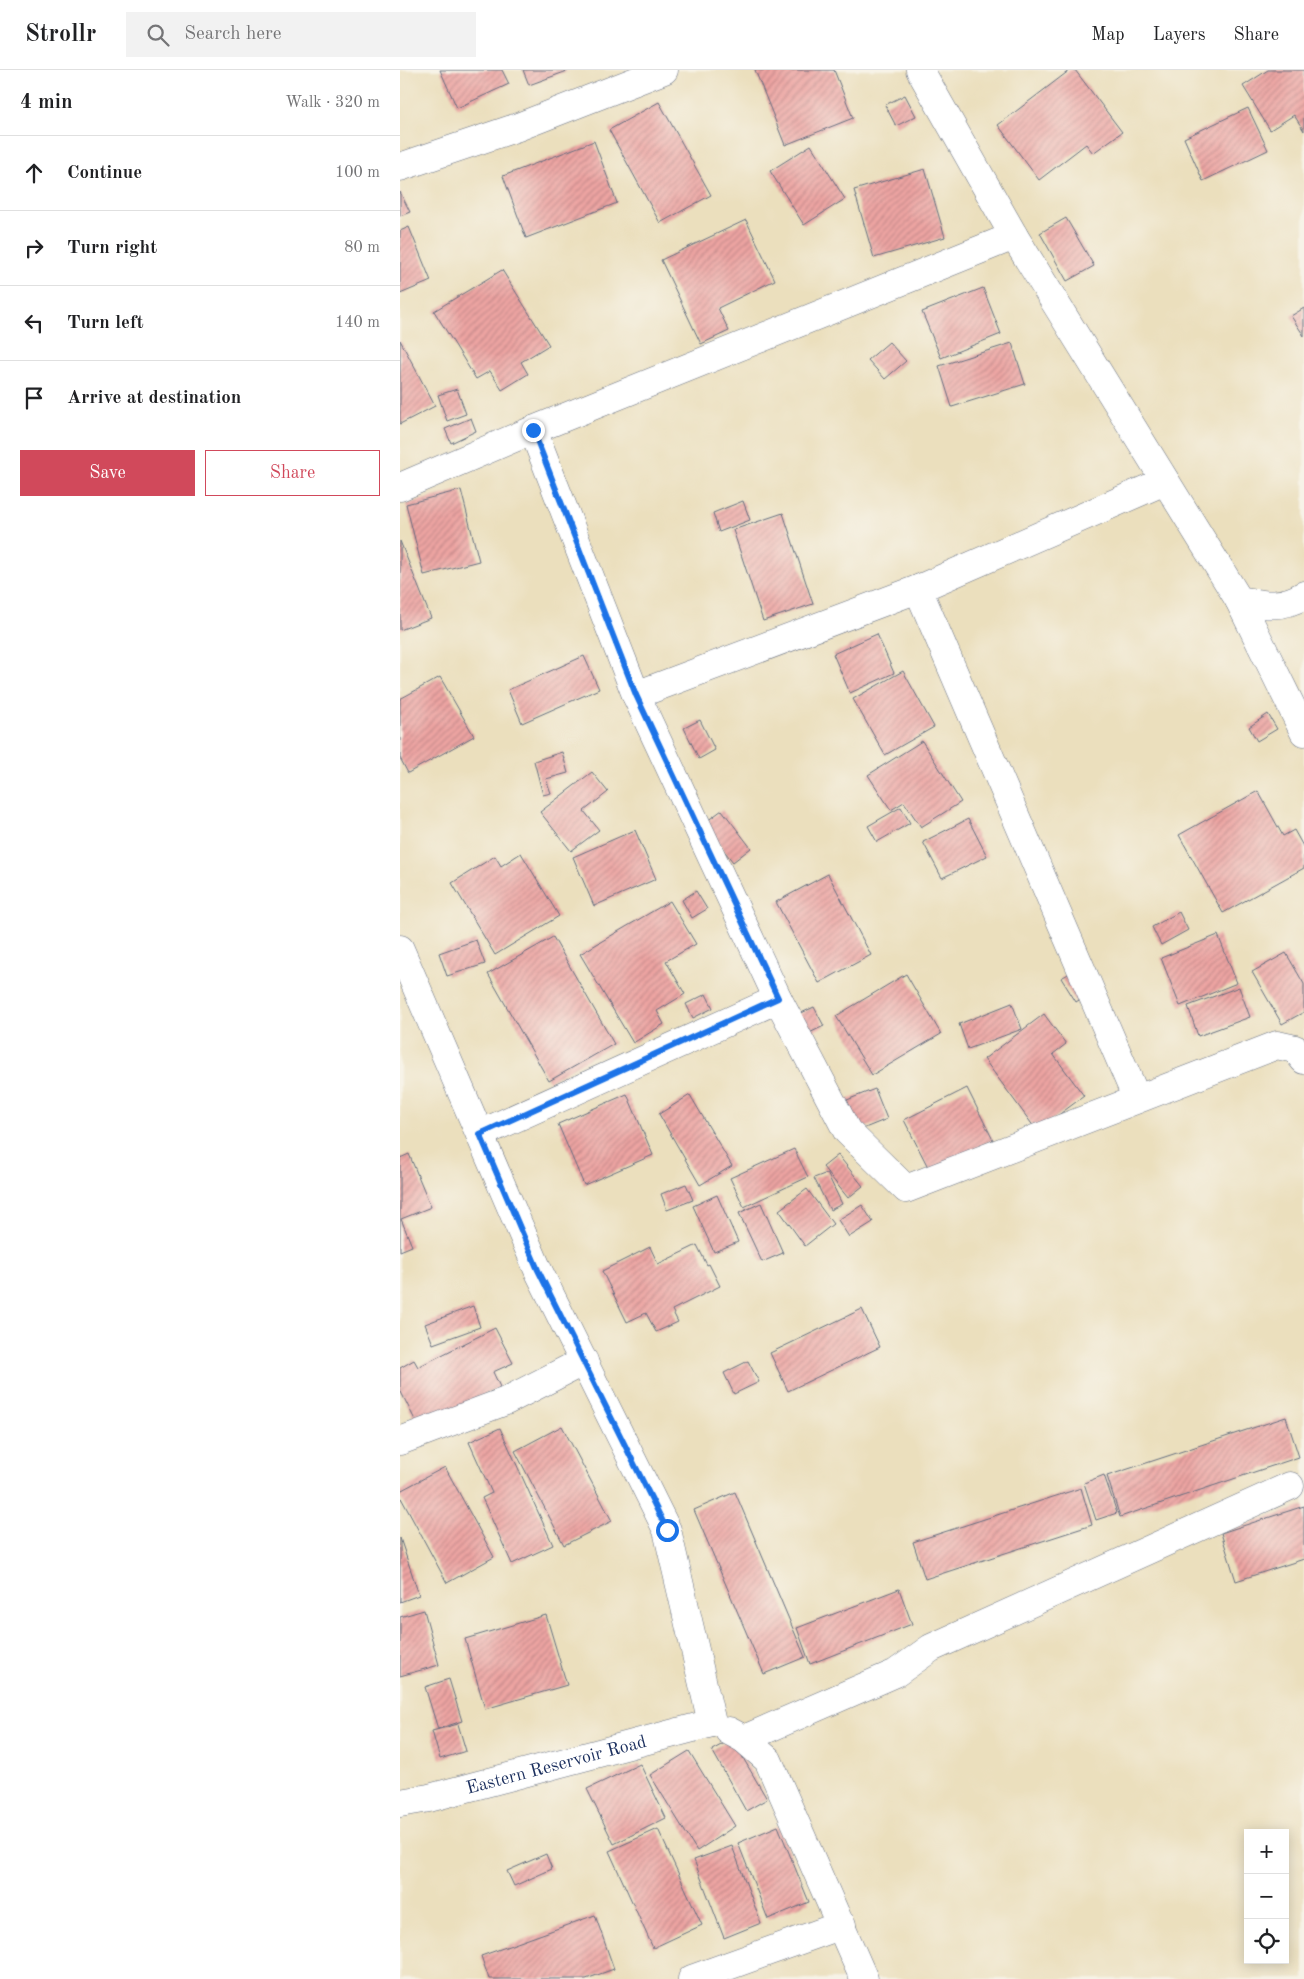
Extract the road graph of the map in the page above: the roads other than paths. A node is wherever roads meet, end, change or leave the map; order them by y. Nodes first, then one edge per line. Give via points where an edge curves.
1 (664, 70) edge
2 (920, 70) edge
3 (400, 168) edge
4 (1014, 236) junction
5 (533, 430) junction
6 (1165, 481) junction
7 (400, 487) edge
8 (918, 589) junction
9 (1304, 595) edge
10 (1239, 600) junction
11 (636, 695) junction
12 (1304, 732) edge
13 (400, 949) edge
14 (778, 998) junction
15 (1304, 1060) edge
16 (1137, 1099) junction
17 (480, 1134) junction
18 (584, 1361) junction
19 (400, 1441) edge
20 (1290, 1486) dead end
21 (712, 1723) junction
22 (744, 1739) junction
23 (400, 1803) edge
24 (842, 1925) junction
25 (692, 1979) edge
26 (864, 1979) edge

1 - 3 street via 518,127
2 - 4 street
4 - 5 street
4 - 6 street
5 - 7 street
5 - 11 street
6 - 8 street
6 - 10 street
8 - 11 street
8 - 16 street
9 - 10 street via 1270,606
10 - 12 street
11 - 14 street
13 - 17 street
14 - 16 street via 847,1131 906,1189
14 - 17 street
15 - 16 street via 1294,1048 1277,1045
17 - 18 street via 538,1270
18 - 19 street via 506,1401
18 - 21 street via 667,1530
20 - 22 street via 931,1648 896,1673
21 - 22 street
21 - 23 street, Eastern Reservoir Road
22 - 24 street via 768,1760
24 - 25 street
24 - 26 street

